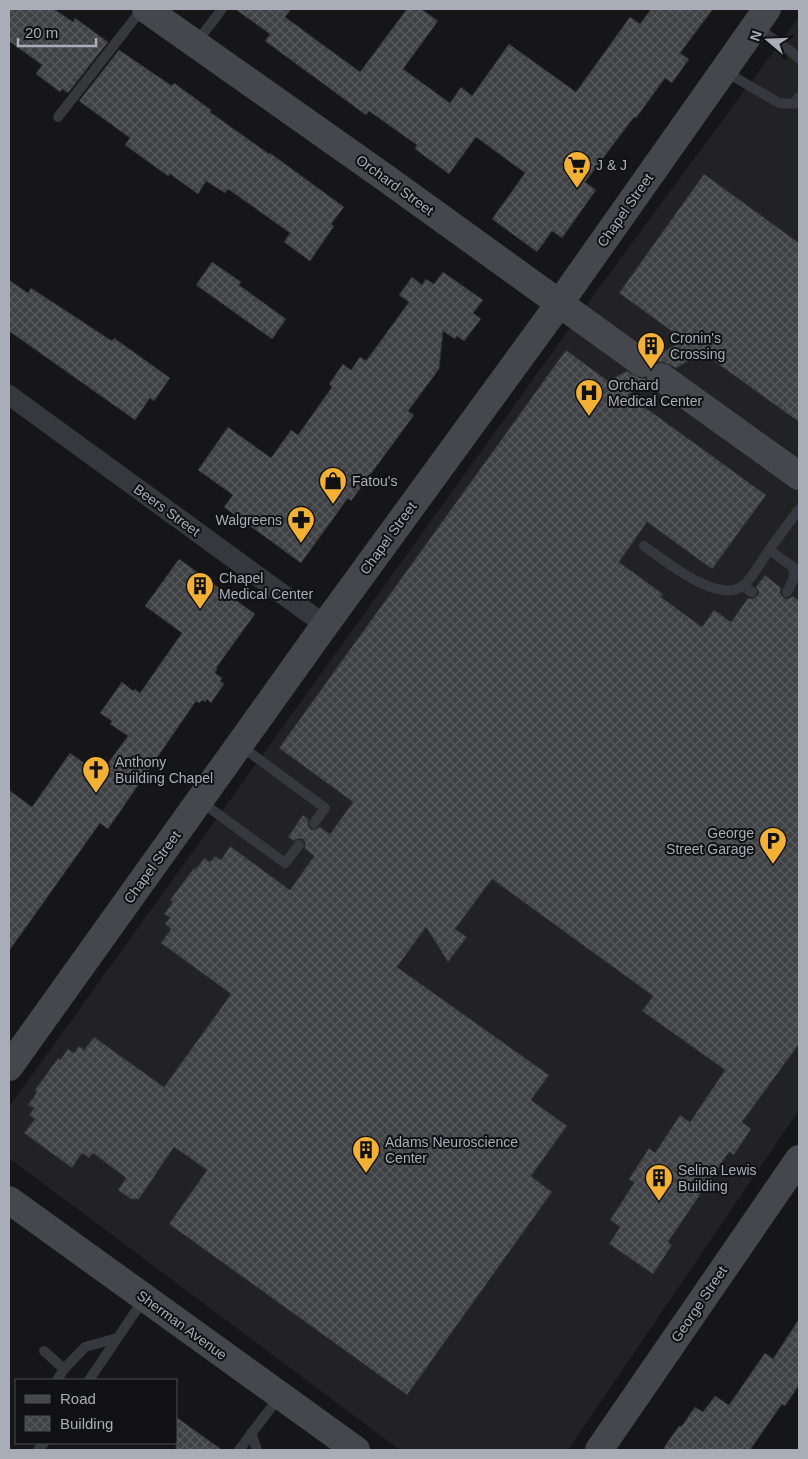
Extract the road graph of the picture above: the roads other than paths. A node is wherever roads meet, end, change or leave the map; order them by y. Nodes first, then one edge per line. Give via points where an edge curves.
1 (142, 9) edge
2 (146, 9) edge
3 (222, 9) edge
4 (761, 17) edge
5 (196, 44) junction
6 (799, 59) edge
7 (723, 71) junction
8 (799, 97) edge
9 (58, 117) dead end
10 (559, 304) junction
11 (9, 395) edge
12 (799, 476) edge
13 (799, 509) edge
14 (644, 546) dead end
15 (769, 550) junction
16 (796, 569) edge
17 (743, 586) junction
18 (752, 592) dead end
19 (787, 592) dead end
20 (324, 624) junction
21 (239, 745) junction
22 (199, 800) junction
23 (314, 823) dead end
24 (299, 845) dead end
25 (9, 1068) edge
26 (799, 1159) edge
27 (9, 1200) edge
28 (145, 1298) junction
29 (117, 1338) junction
30 (44, 1351) dead end
31 (64, 1369) junction
32 (58, 1379) edge
33 (90, 1379) edge
34 (280, 1396) junction
35 (251, 1433) junction
36 (239, 1450) edge
37 (257, 1450) edge
38 (356, 1450) edge
39 (599, 1450) edge

1 - 9 lane
2 - 5 main road, Orchard Street
3 - 5 lane
4 - 6 lane
4 - 7 main road, Chapel Street
5 - 10 main road, Orchard Street
7 - 8 lane via 779,103 794,104
7 - 10 main road, Chapel Street
10 - 12 main road, Orchard Street
10 - 20 main road, Chapel Street
11 - 20 street, Beers Street
13 - 15 lane
14 - 17 lane via 698,583 726,591
15 - 16 lane
15 - 17 lane
16 - 19 lane
17 - 18 lane
20 - 21 main road, Chapel Street
21 - 22 main road, Chapel Street
21 - 23 lane via 326,808
22 - 24 lane via 285,863
22 - 25 main road, Chapel Street
26 - 39 main road, George Street
27 - 28 main road, Sherman Avenue
28 - 29 lane
28 - 34 main road, Sherman Avenue
29 - 31 lane via 85,1347
29 - 33 lane
30 - 31 lane
31 - 32 lane
34 - 35 lane
34 - 38 main road, Sherman Avenue
35 - 36 lane
35 - 37 lane

